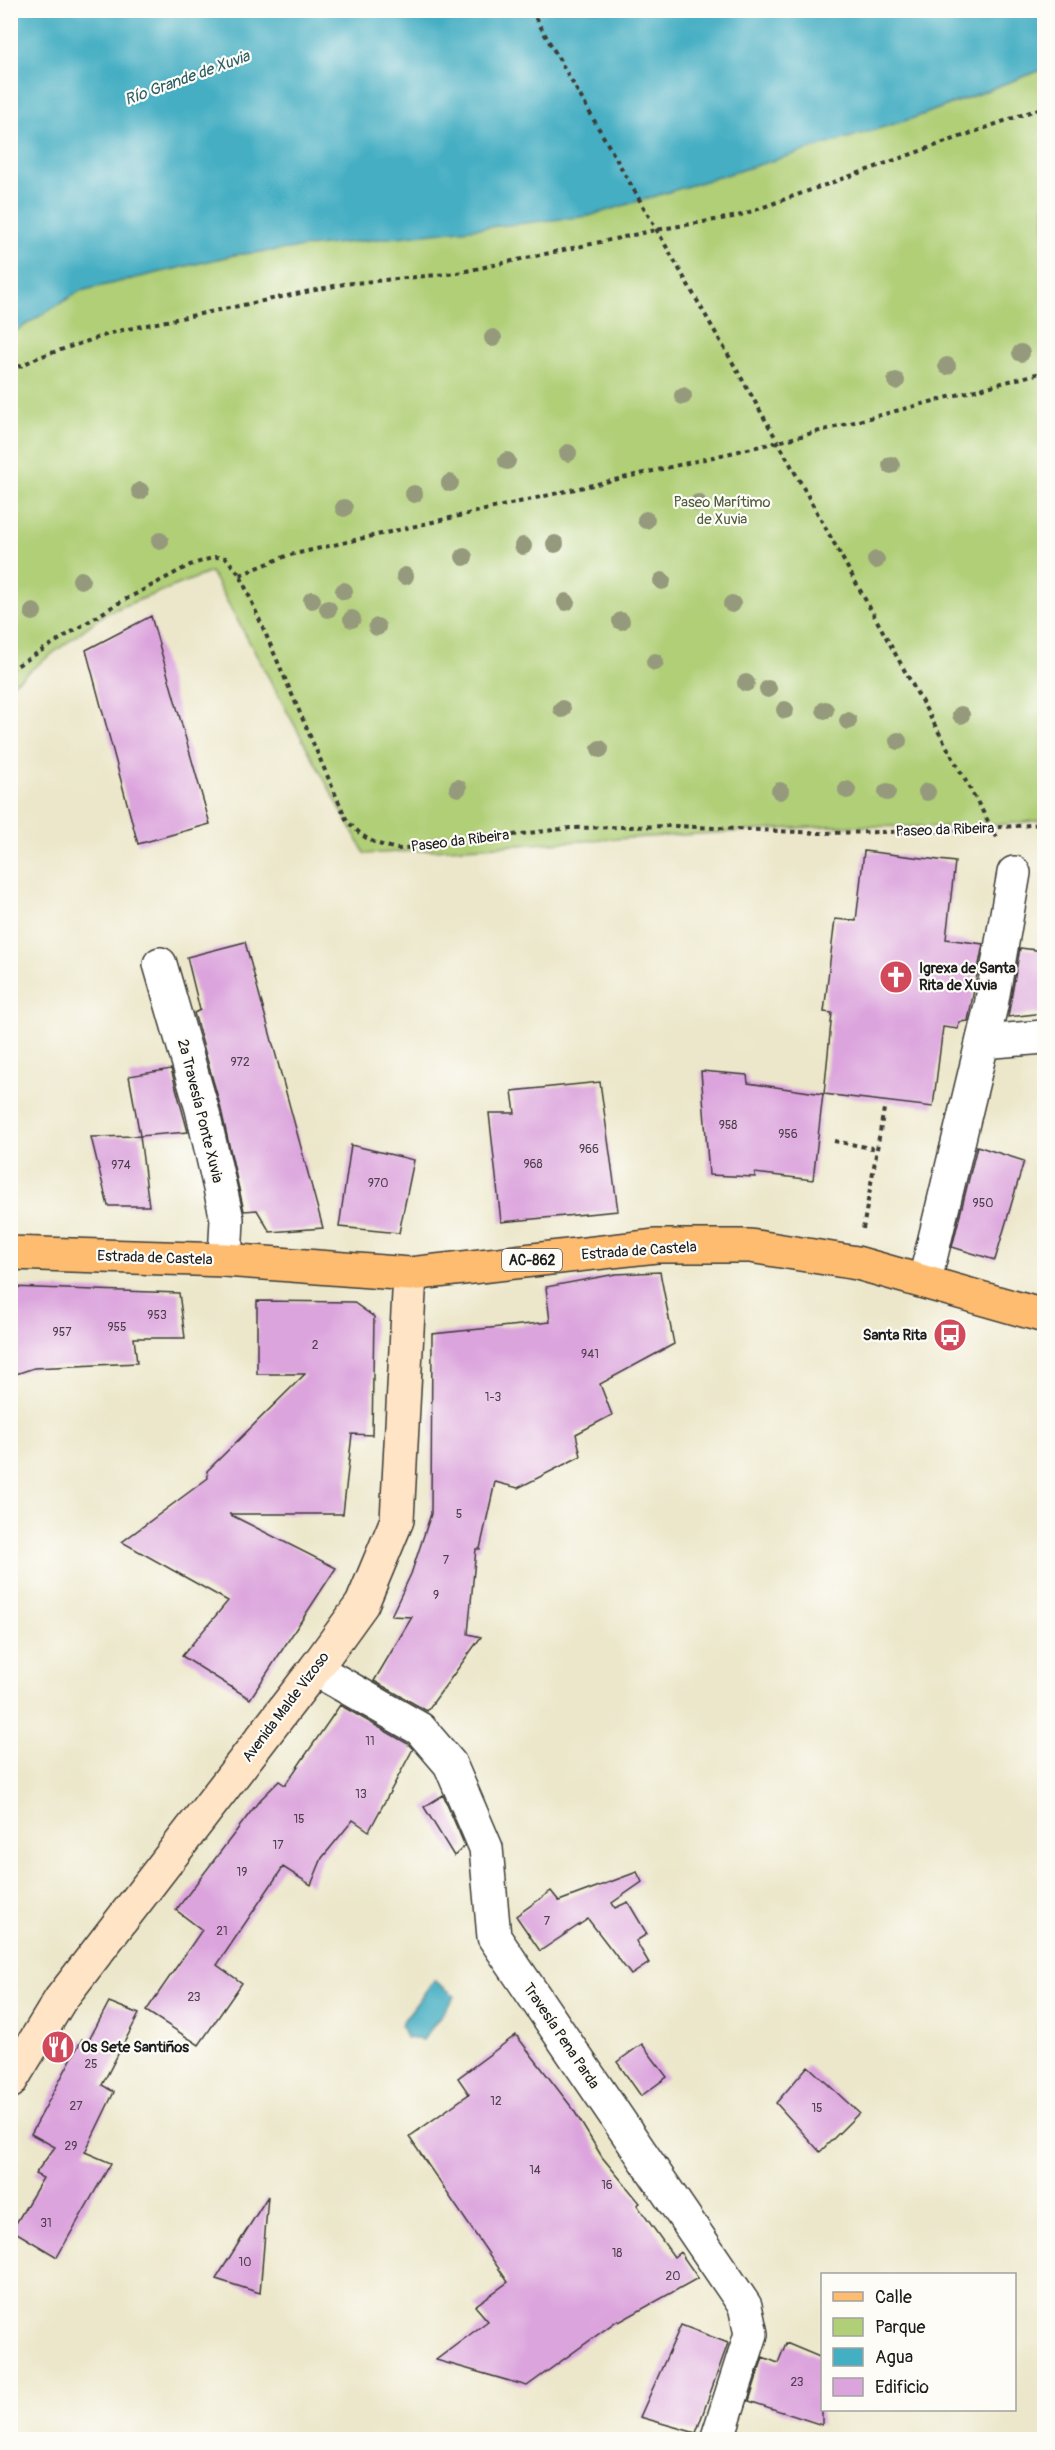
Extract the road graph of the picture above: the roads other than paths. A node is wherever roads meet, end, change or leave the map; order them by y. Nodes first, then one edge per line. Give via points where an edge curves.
1 (1014, 873) dead end
2 (160, 964) dead end
3 (1044, 1037) edge
4 (983, 1042) junction
5 (10, 1253) edge
6 (225, 1260) junction
7 (410, 1274) junction
8 (925, 1280) junction
9 (1044, 1316) edge
10 (315, 1669) junction
11 (10, 2082) edge
12 (717, 2439) edge

1 - 4 street
2 - 6 street, 2ª Travesía Ponte Xuvia via 202,1109 227,1219
3 - 4 street
4 - 8 street
5 - 6 main road, Estrada de Castela / AC-862
6 - 7 main road, Estrada de Castela / AC-862
7 - 8 main road, Estrada de Castela / AC-862 via 656,1246 750,1246 857,1263
7 - 10 street, Avenida Malde Vizoso via 397,1520 362,1604
8 - 9 main road, Estrada de Castela / AC-862
10 - 11 street, Avenida Malde Vizoso via 60,2000
10 - 12 street, Travesía Pena Parda via 420,1728 450,1764 486,1848 494,1937 745,2306 752,2334

